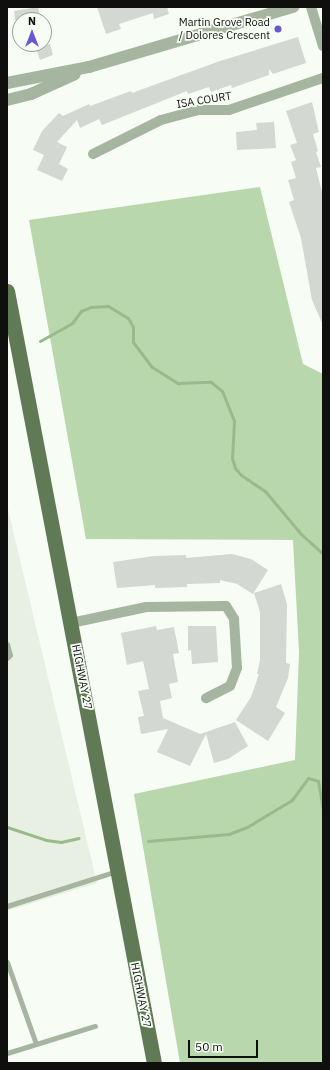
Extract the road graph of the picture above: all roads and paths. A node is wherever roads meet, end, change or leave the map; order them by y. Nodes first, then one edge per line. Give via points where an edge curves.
1 (293, 7) edge
2 (311, 7) edge
3 (323, 46) edge
4 (89, 67) junction
5 (323, 78) edge
6 (7, 83) edge
7 (7, 100) edge
8 (93, 154) dead end
9 (7, 291) edge
10 (71, 623) junction
11 (7, 644) edge
12 (7, 658) edge
13 (206, 698) dead end
14 (118, 871) junction
15 (7, 906) edge
16 (7, 962) edge
17 (95, 1026) dead end
18 (36, 1044) junction
19 (7, 1052) edge
20 (154, 1063) edge

1 - 4 street
2 - 3 street
4 - 6 street
4 - 7 street via 31,94
5 - 8 street, ISA COURT via 229,110 199,110 161,120
9 - 10 main road, HIGHWAY 27
10 - 13 street via 146,607 226,606 234,619 237,668 230,686
10 - 14 main road, HIGHWAY 27
11 - 12 lane via 10,655
14 - 15 lane
14 - 20 main road, HIGHWAY 27
16 - 18 lane
17 - 18 lane
18 - 19 lane

